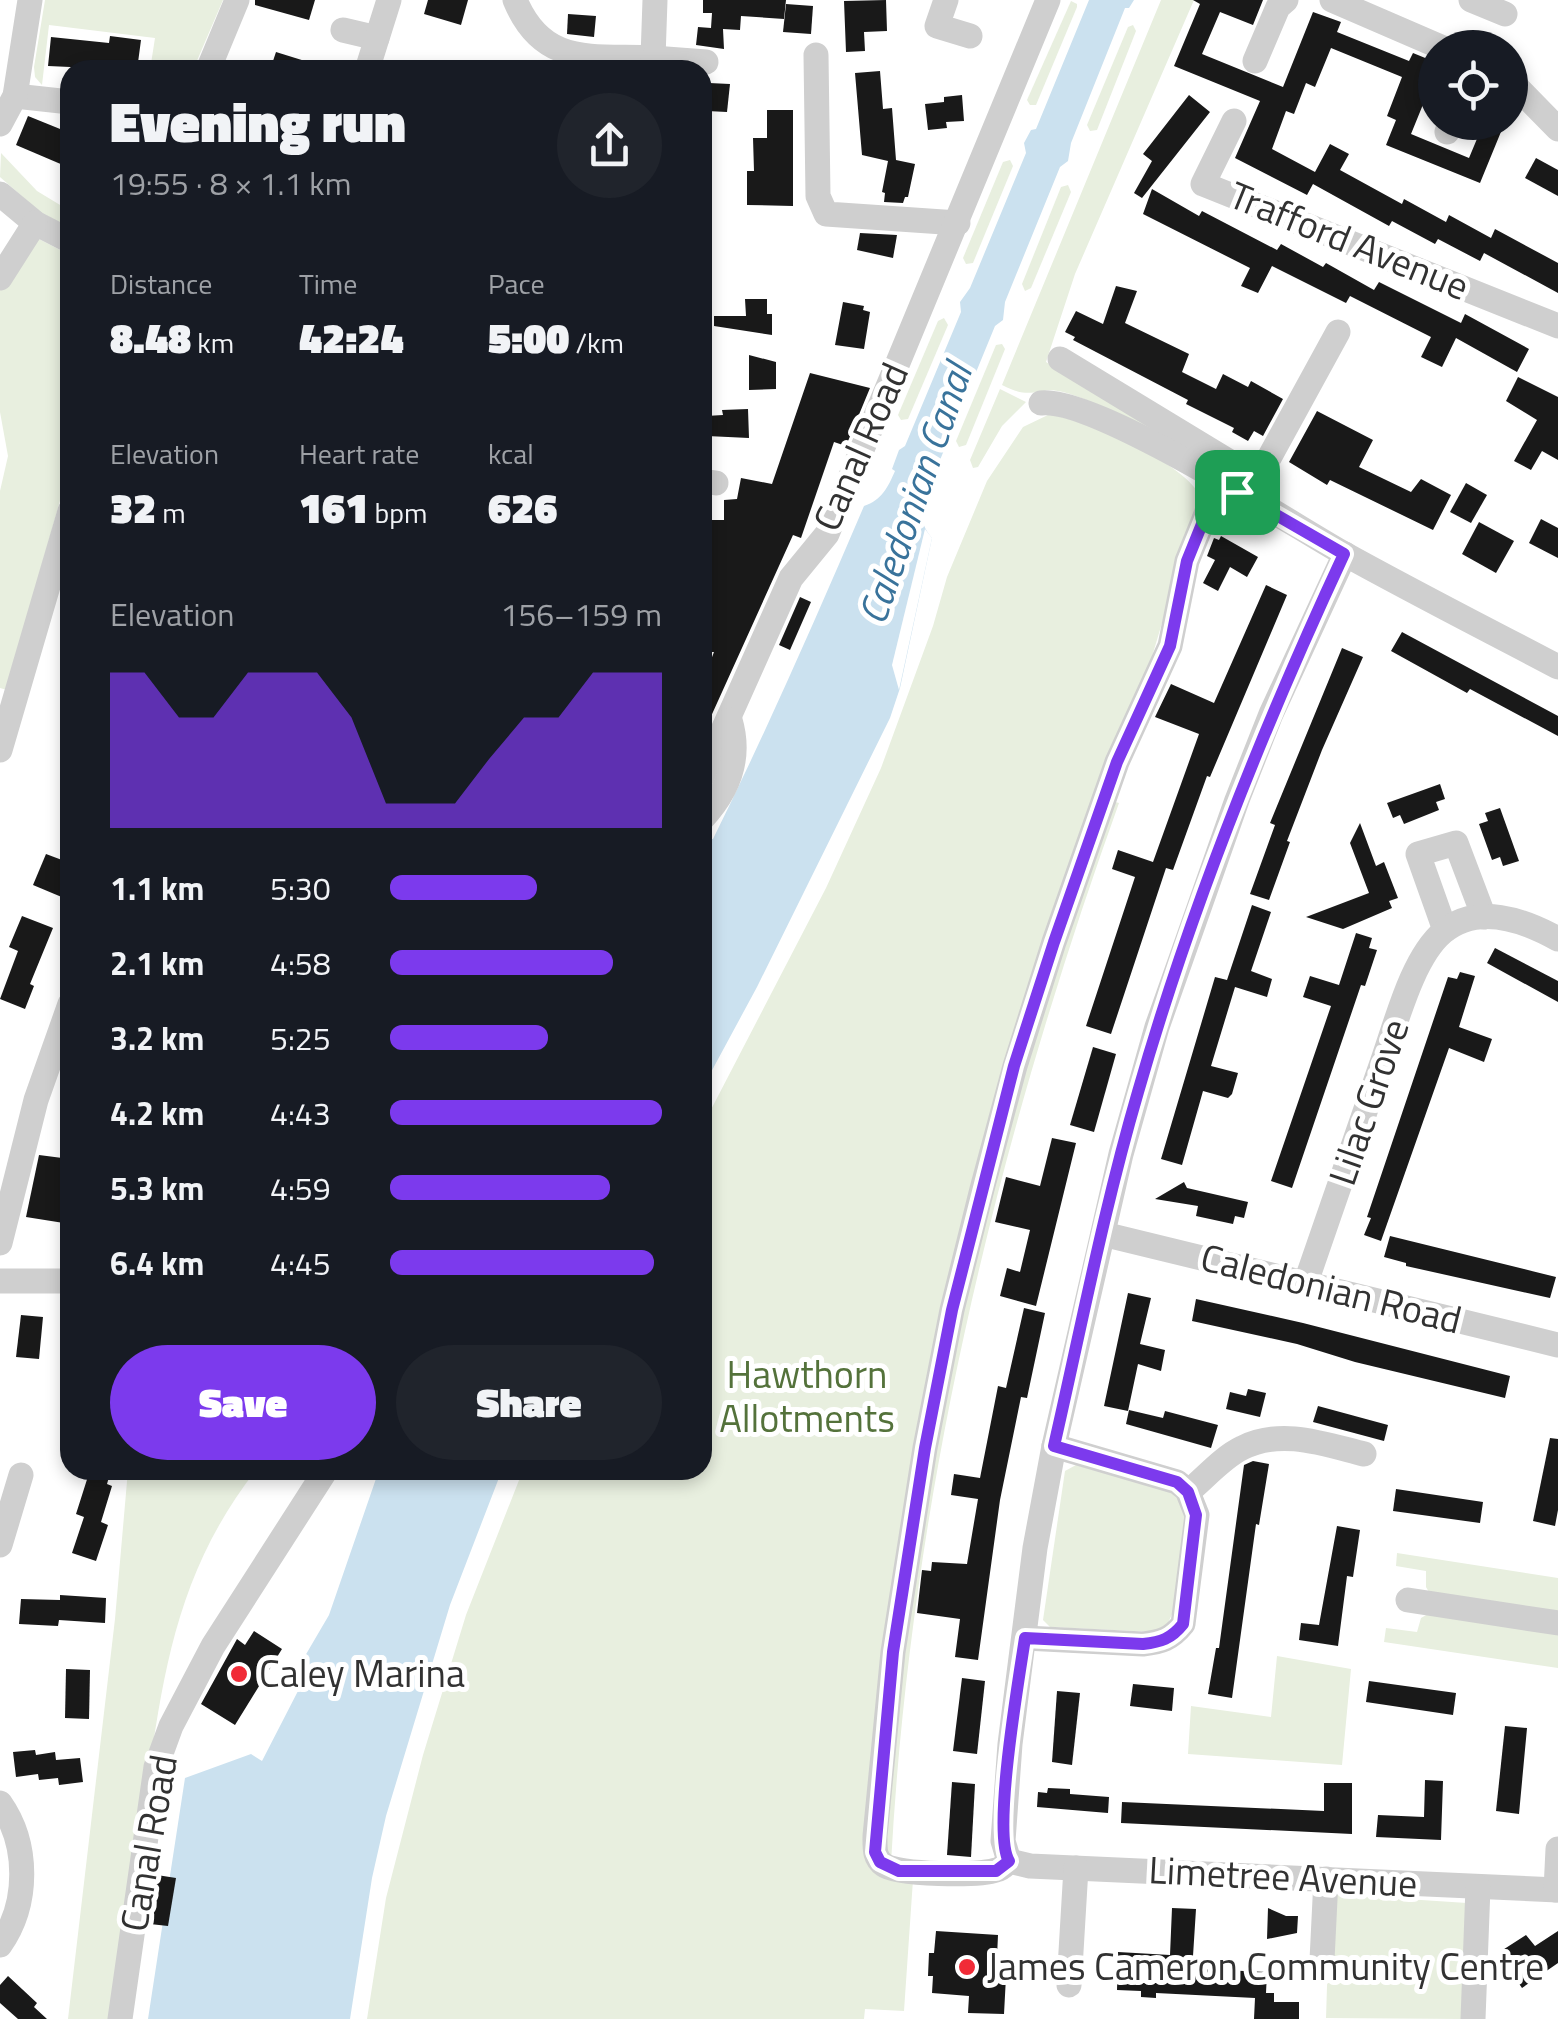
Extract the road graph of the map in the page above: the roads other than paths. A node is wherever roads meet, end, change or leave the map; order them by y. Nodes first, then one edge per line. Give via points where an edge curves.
1 (30, 0) edge
2 (237, 0) edge
3 (388, 0) edge
4 (516, 0) edge
5 (655, 0) edge
6 (946, 0) edge
7 (1048, 0) edge
8 (1286, 0) edge
9 (1332, 0) edge
10 (1470, 0) edge
11 (1506, 14) dead end
12 (343, 30) dead end
13 (970, 36) dead end
14 (1418, 37) edge
15 (377, 38) junction
16 (816, 55) dead end
17 (653, 58) junction
18 (212, 60) edge
19 (370, 60) edge
20 (680, 60) edge
21 (1256, 61) dead end
22 (15, 96) junction
23 (1528, 99) edge
24 (60, 101) edge
25 (1234, 121) dead end
26 (0, 124) edge
27 (1558, 129) edge
28 (0, 194) edge
29 (35, 223) junction
30 (958, 223) junction
31 (60, 235) edge
32 (0, 278) edge
33 (1558, 326) edge
34 (1338, 332) dead end
35 (1060, 359) dead end
36 (1041, 403) dead end
37 (1233, 483) junction
38 (60, 551) edge
39 (1344, 554) junction
40 (1558, 667) edge
41 (730, 720) junction
42 (0, 750) edge
43 (712, 756) edge
44 (712, 808) edge
45 (1484, 917) junction
46 (1445, 930) junction
47 (1558, 939) edge
48 (60, 1032) edge
49 (1103, 1234) junction
50 (0, 1243) edge
51 (0, 1281) edge
52 (60, 1282) edge
53 (1306, 1282) junction
54 (1558, 1345) edge
55 (1054, 1446) junction
56 (1364, 1454) dead end
57 (21, 1474) dead end
58 (320, 1480) edge
59 (1188, 1492) junction
60 (0, 1545) edge
61 (1408, 1599) dead end
62 (1558, 1622) edge
63 (1025, 1638) junction
64 (0, 1803) edge
65 (1558, 1849) edge
66 (1009, 1861) junction
67 (1076, 1868) junction
68 (1326, 1879) junction
69 (1478, 1886) junction
70 (1557, 1890) edge
71 (0, 1945) edge
72 (1322, 1960) dead end
73 (1069, 1986) dead end
74 (120, 2019) edge
75 (1473, 2019) edge

1 - 22 street
2 - 18 street
3 - 15 street
4 - 17 street via 533,33 560,51
5 - 17 street
6 - 13 street via 938,26
7 - 30 street, Canal Road
8 - 21 street
9 - 14 street
10 - 11 street
12 - 15 street
15 - 19 street
16 - 30 street via 818,196 826,214
17 - 20 street
22 - 24 street
22 - 26 street
23 - 27 street
25 - 33 street, Trafford Avenue via 1194,180
28 - 29 street
29 - 31 street
29 - 32 street
30 - 41 street, Canal Road via 827,534 791,578
34 - 37 street via 1263,468
35 - 37 street via 1238,467
36 - 37 street via 1092,414
37 - 39 street
37 - 66 street via 1187,561 1170,646 1102,804 1014,1066 952,1310 925,1448 893,1652 875,1852 899,1871 996,1871
38 - 42 street
39 - 40 street
39 - 49 street via 1271,714 1180,957
41 - 43 street, Canal Road
41 - 44 street, Canal Road via 734,763
45 - 46 street
45 - 46 street via 1456,843 1418,854
45 - 47 street via 1515,918
46 - 53 street, Lilac Grove via 1405,999
48 - 50 street
49 - 53 street, Caledonian Road
49 - 55 street
51 - 52 street
53 - 54 street, Caledonian Road
55 - 59 street via 1177,1482
55 - 63 street
56 - 59 street via 1301,1438 1266,1440 1242,1448
57 - 60 street
58 - 74 street, Canal Road via 213,1646 171,1726 156,1768
59 - 63 street via 1196,1515 1183,1624 1174,1636 1143,1644
61 - 62 street
63 - 66 street via 1002,1841
64 - 71 street via 16,1836 22,1876 16,1916
65 - 70 street
66 - 67 street, Limetree Avenue
67 - 68 street, Limetree Avenue
67 - 73 street
68 - 69 street, Limetree Avenue
68 - 72 street
69 - 70 street, Limetree Avenue
69 - 75 street

